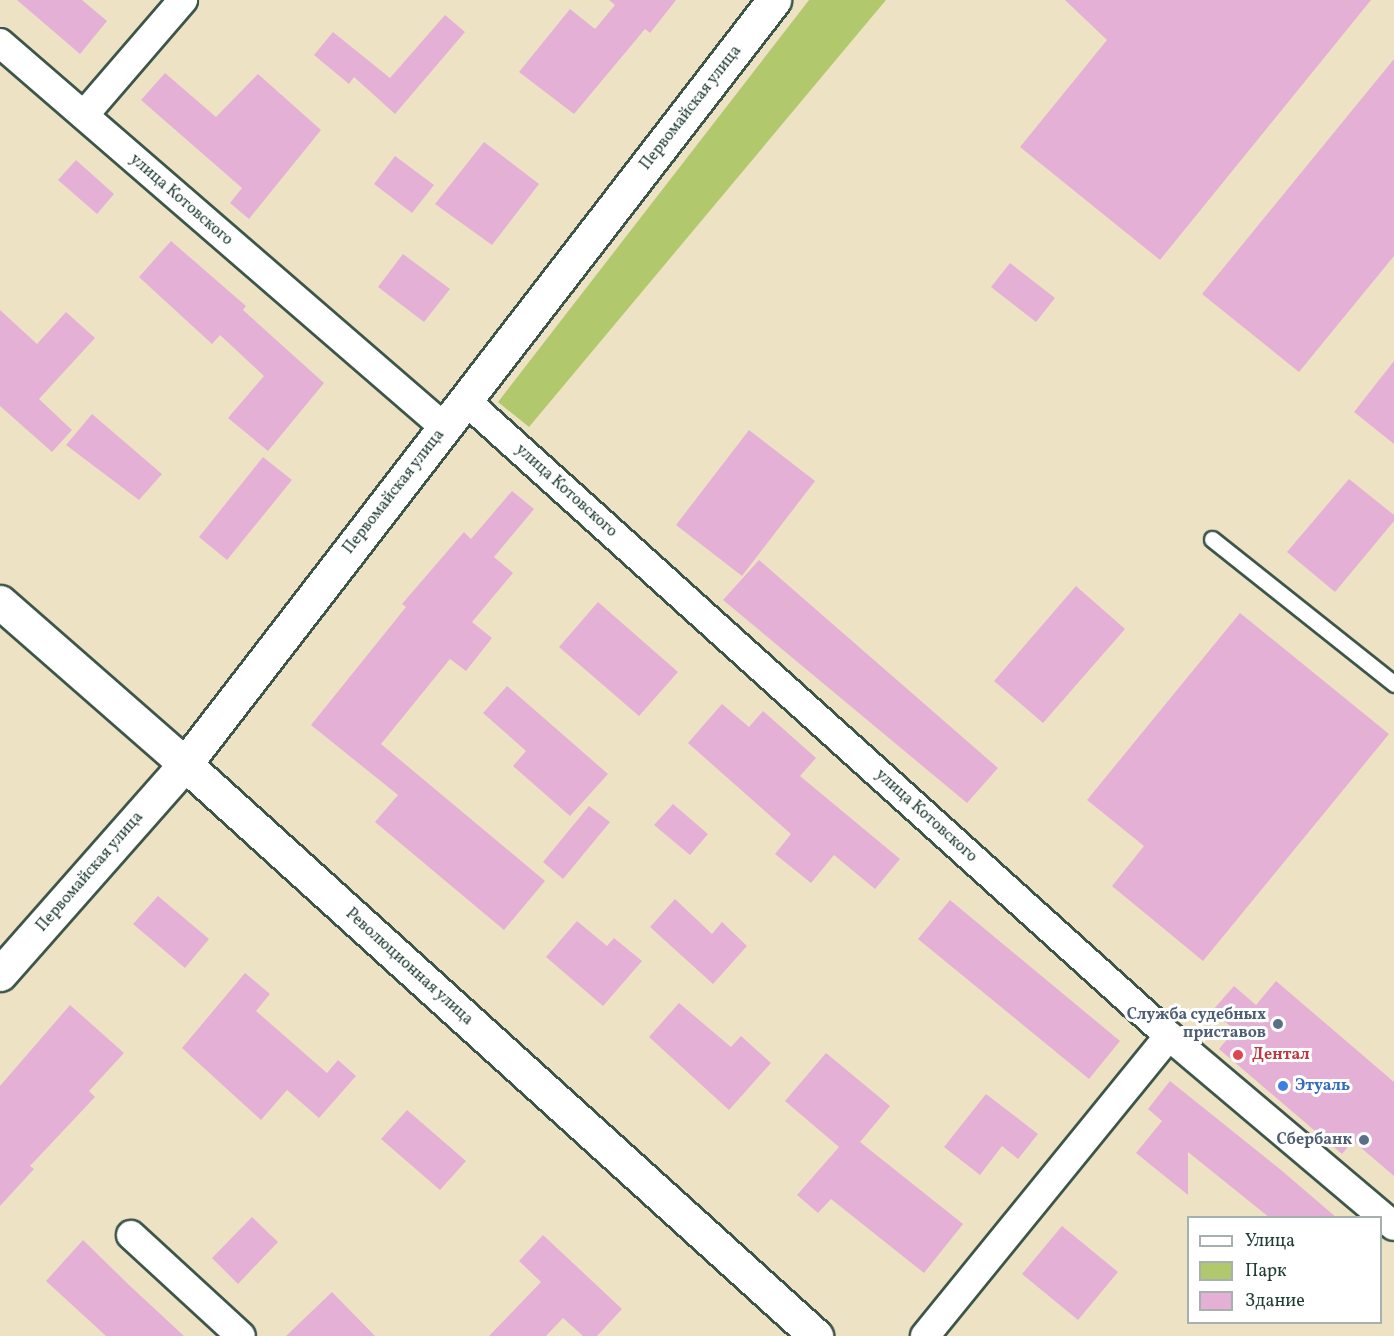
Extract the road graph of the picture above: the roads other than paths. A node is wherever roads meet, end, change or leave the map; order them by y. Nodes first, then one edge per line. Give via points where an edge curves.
1 (183, 0) edge
2 (774, 0) edge
3 (0, 43) edge
4 (84, 115) junction
5 (465, 400) junction
6 (444, 428) junction
7 (1212, 539) dead end
8 (0, 602) edge
9 (1394, 684) edge
10 (185, 764) junction
11 (0, 974) edge
12 (1169, 1036) junction
13 (1394, 1226) edge
14 (131, 1235) dead end
15 (241, 1336) edge
16 (816, 1336) edge
17 (925, 1336) edge

1 - 4 street
2 - 5 street, Первомайская улица
3 - 4 street, улица Котовского
4 - 6 street, улица Котовского
5 - 6 street, Первомайская улица
5 - 12 street, улица Котовского
6 - 10 street, Первомайская улица
7 - 9 lane
8 - 10 street, Революционная улица
10 - 11 street, Первомайская улица
10 - 16 street, Революционная улица
12 - 13 street, улица Котовского
12 - 17 street
14 - 15 street

